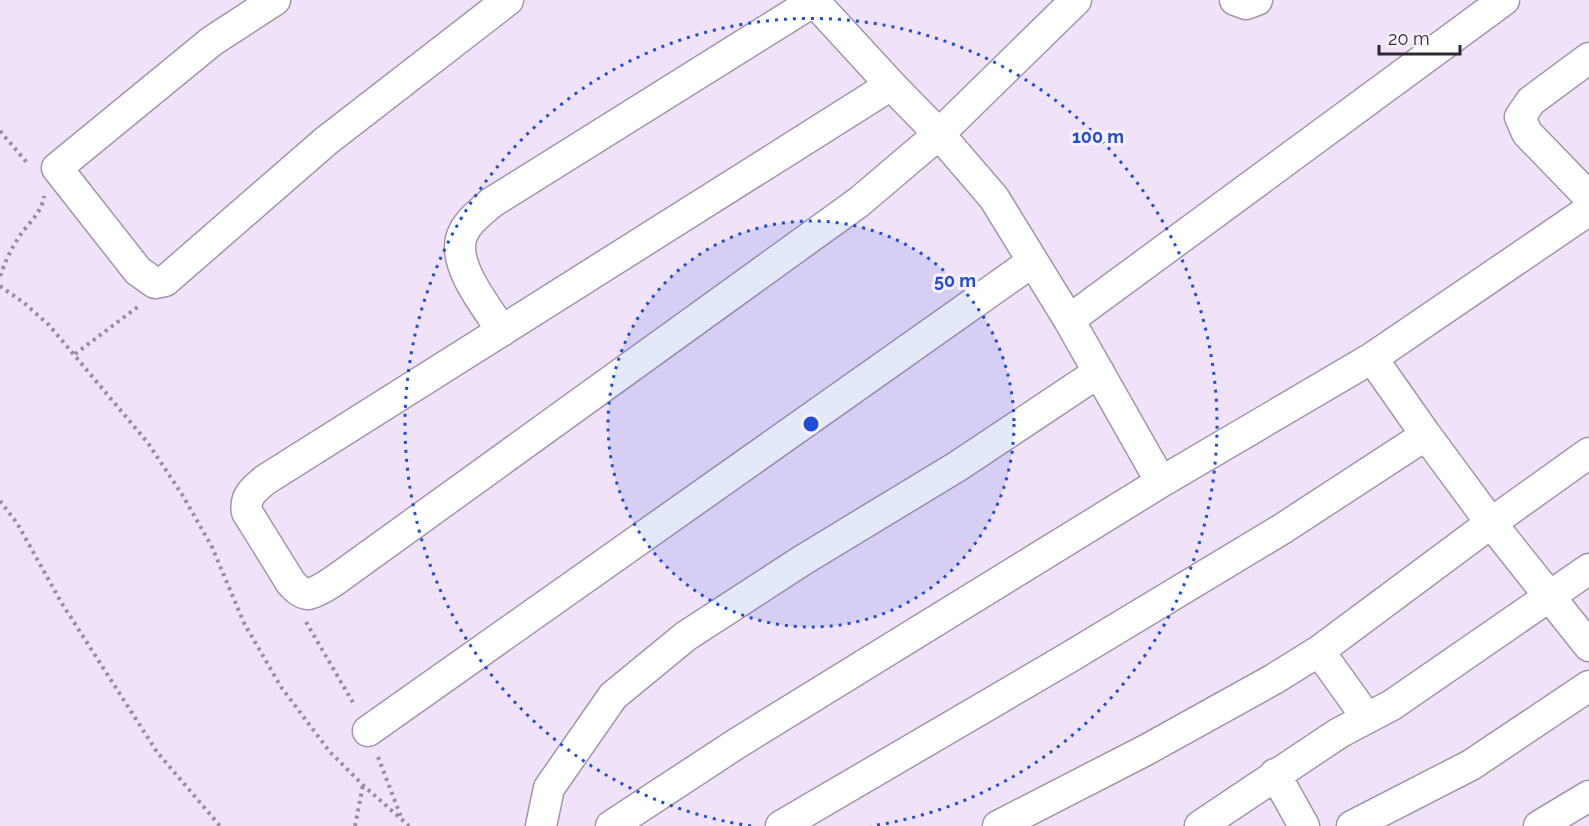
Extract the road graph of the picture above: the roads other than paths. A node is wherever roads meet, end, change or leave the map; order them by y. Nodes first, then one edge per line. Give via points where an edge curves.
1 (275, 0) edge
2 (508, 0) edge
3 (814, 0) edge
4 (1076, 0) edge
5 (1235, 0) edge
6 (1257, 0) edge
7 (1504, 0) edge
8 (1589, 57) edge
9 (891, 85) junction
10 (939, 134) junction
11 (1589, 196) edge
12 (1589, 210) edge
13 (1032, 262) junction
14 (1070, 320) junction
15 (502, 331) junction
16 (1372, 358) junction
17 (1099, 372) junction
18 (1426, 435) junction
19 (1589, 453) edge
20 (1161, 482) junction
21 (1491, 523) junction
22 (1589, 569) edge
23 (1551, 597) junction
24 (1589, 646) edge
25 (1319, 651) junction
26 (1589, 686) edge
27 (1367, 718) junction
28 (368, 731) road end
29 (1275, 774) junction
30 (1589, 796) edge
31 (541, 826) edge
32 (612, 826) edge
33 (781, 826) edge
34 (998, 826) edge
35 (1200, 826) edge
36 (1304, 826) edge
37 (1352, 826) edge
38 (1539, 826) edge

1 - 2 street via 212,42 57,168 138,271 155,284 165,281 326,141
3 - 9 street
3 - 15 street via 491,203 472,219 461,238 464,272
4 - 10 street
5 - 6 street via 1246,4
7 - 14 street
8 - 11 street via 1531,101 1520,117 1527,133
9 - 10 street
9 - 15 street
10 - 13 street via 993,198
10 - 15 street via 858,202 345,573 315,592 300,591 291,583 247,512 245,503 252,491
12 - 16 street
13 - 14 street
13 - 28 street
14 - 17 street
16 - 18 street
16 - 20 street
17 - 20 street
17 - 31 street via 958,466 686,636 613,696 549,788
18 - 21 street
18 - 33 street via 1282,529
19 - 21 street
20 - 32 street via 736,744
21 - 23 street
21 - 25 street
22 - 23 street
23 - 24 street
23 - 27 street
25 - 27 street
25 - 34 street via 1146,750
26 - 37 street via 1471,765
27 - 29 street
29 - 35 street
29 - 36 street
30 - 38 street

